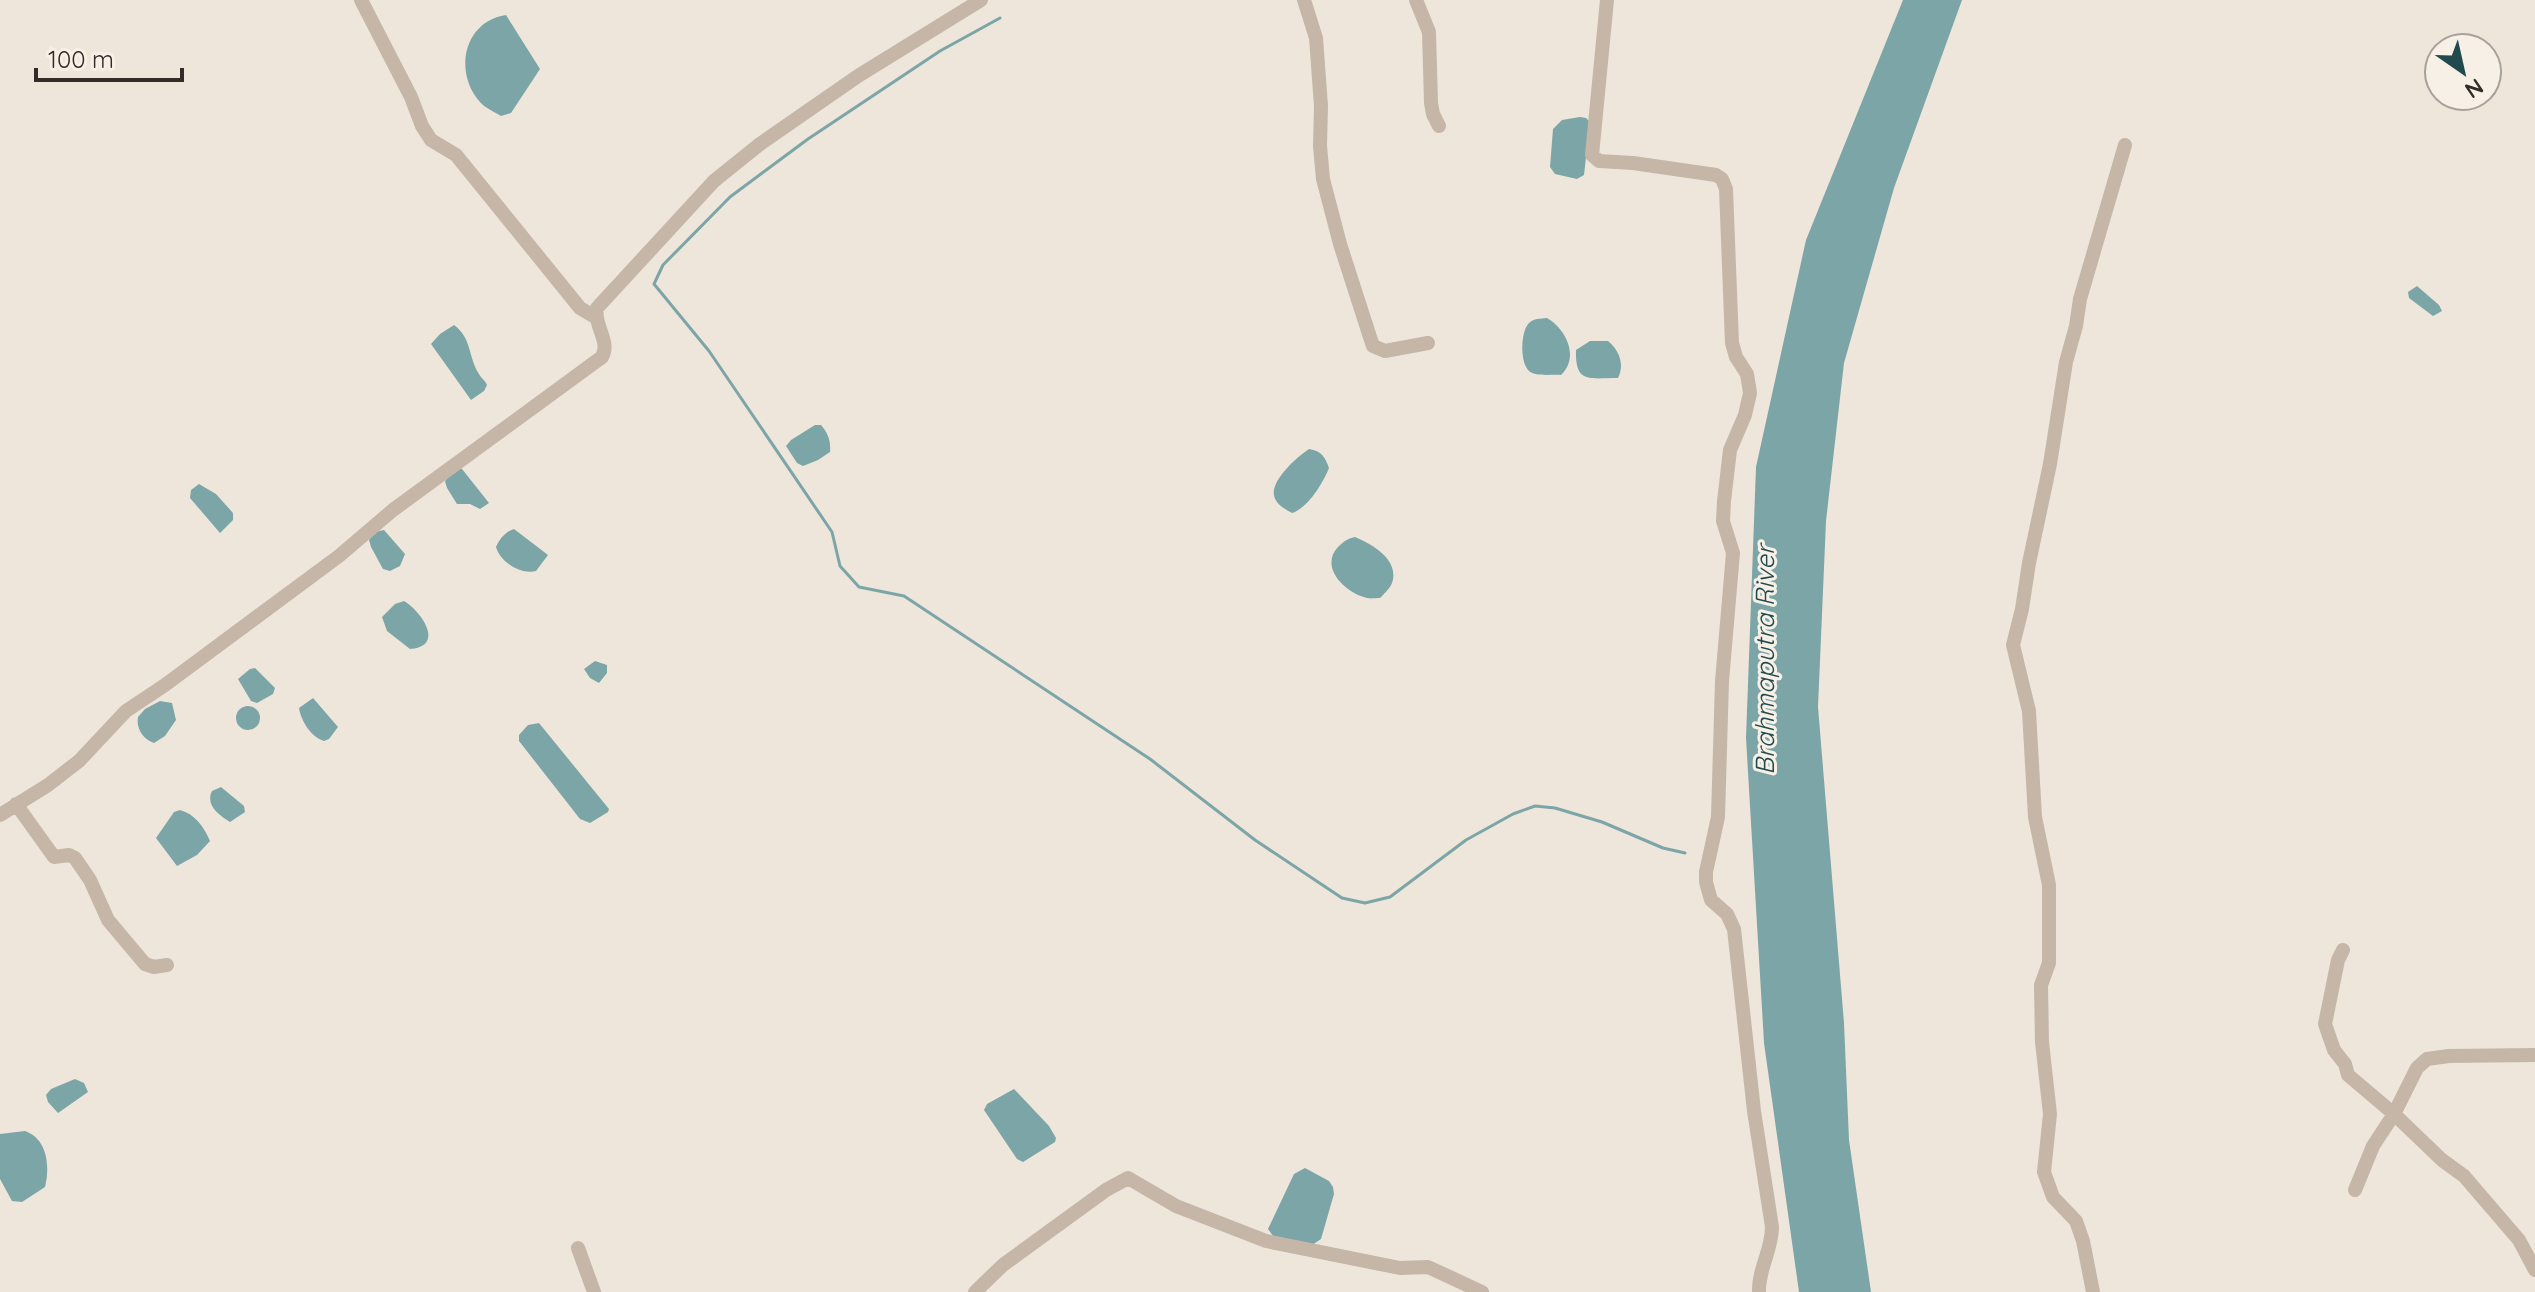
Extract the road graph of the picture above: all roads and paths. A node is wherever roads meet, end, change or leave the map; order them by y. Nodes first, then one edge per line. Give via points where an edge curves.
1 (361, 0) edge
2 (981, 0) edge
3 (1304, 0) edge
4 (1416, 0) edge
5 (1607, 0) edge
6 (1439, 126) dead end
7 (2125, 145) dead end
8 (595, 317) junction
9 (1428, 343) dead end
10 (16, 804) junction
11 (0, 815) edge
12 (2343, 950) dead end
13 (167, 965) dead end
14 (2535, 1055) edge
15 (2394, 1114) junction
16 (2355, 1190) dead end
17 (578, 1248) dead end
18 (2535, 1270) edge
19 (594, 1292) edge
20 (975, 1292) edge
21 (1482, 1292) edge
22 (1759, 1292) edge
23 (2093, 1292) edge

1 - 8 street via 431,140 456,155 580,308
2 - 8 street via 803,113 714,181 613,288
3 - 9 street via 1316,38 1323,179 1362,316 1378,350
4 - 6 street via 1429,32 1431,103
5 - 22 street via 1592,155 1599,161 1722,179 1732,343 1750,393 1730,450 1724,501 1723,521 1733,553 1718,817 1706,882 1709,897 1734,929 1772,1227
7 - 23 street via 2080,299 2013,645 2029,711 2035,817 2049,885 2049,963 2041,985 2050,1114 2044,1172 2053,1197 2076,1221
8 - 10 street via 605,344 602,357 126,711 79,761
10 - 11 street
10 - 13 street via 54,857 75,858 108,920 145,964
12 - 15 street via 2325,1024 2348,1075
14 - 15 street via 2427,1059
15 - 16 street via 2373,1146
15 - 18 street via 2464,1176 2519,1240
17 - 19 street
20 - 21 street via 1003,1265 1128,1178 1176,1206 1266,1241 1400,1268 1428,1267

